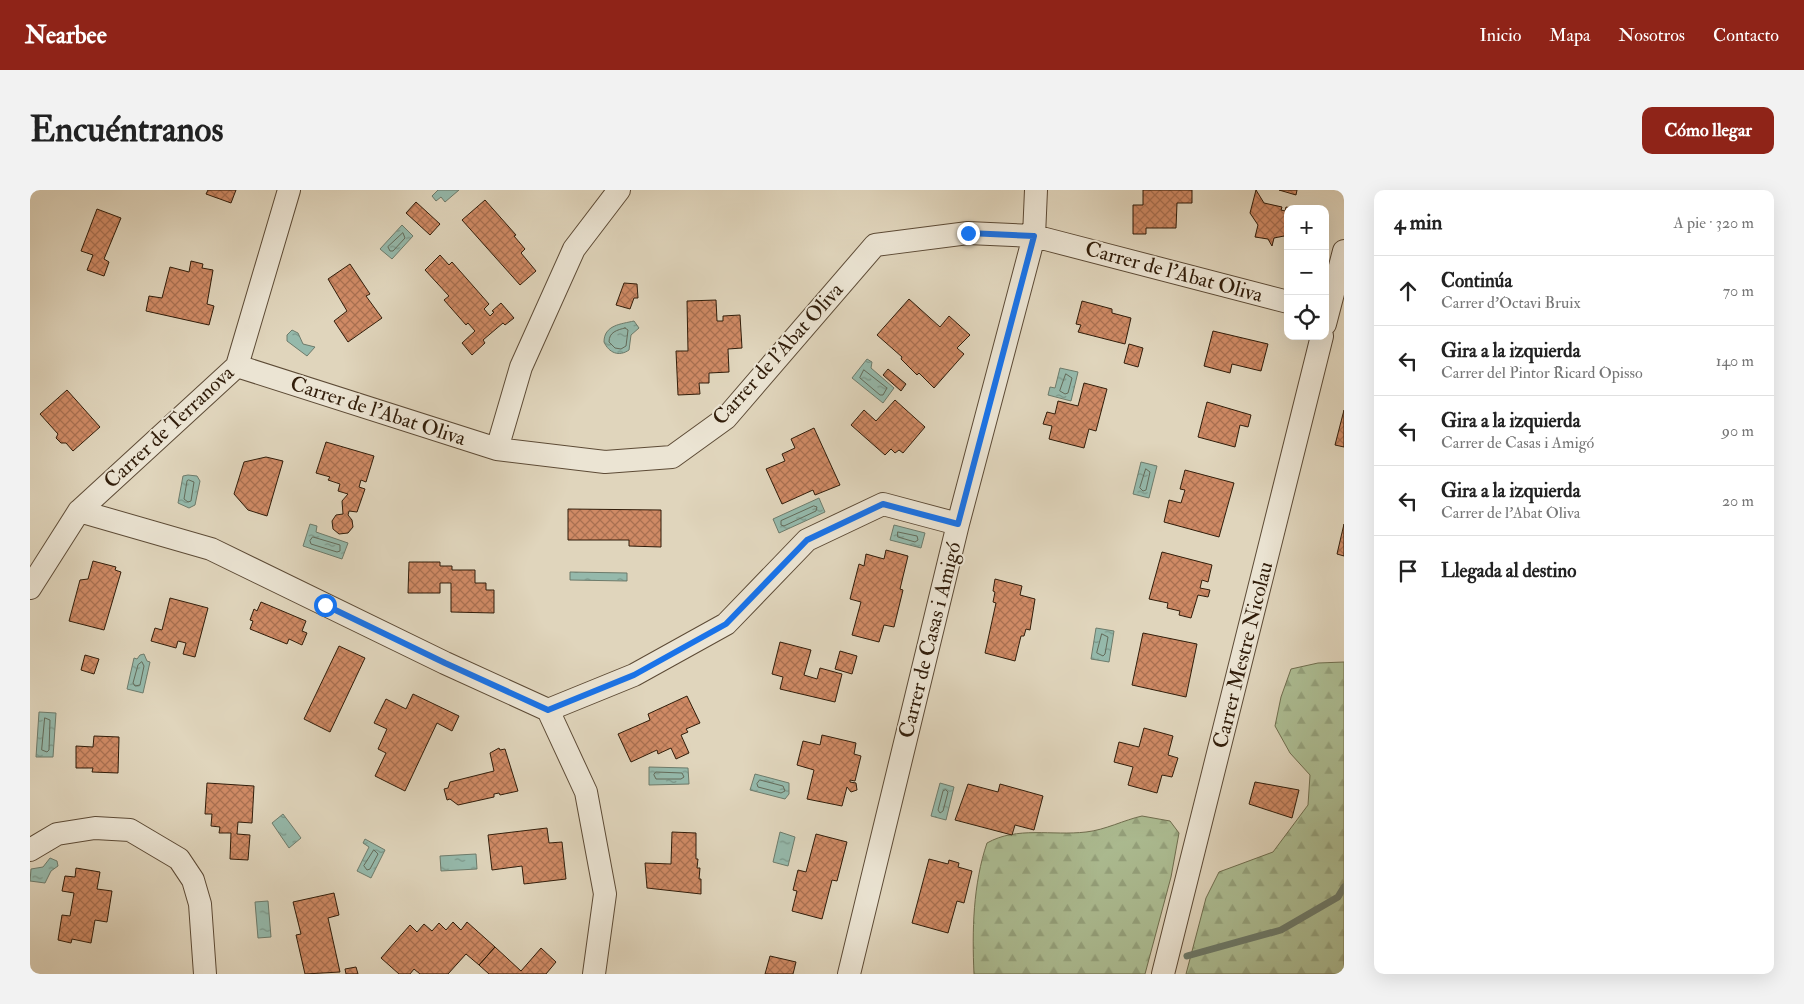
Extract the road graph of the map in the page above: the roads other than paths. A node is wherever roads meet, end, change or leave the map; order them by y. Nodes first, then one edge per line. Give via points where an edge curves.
1 (289, 190) edge
2 (619, 190) edge
3 (1036, 190) edge
4 (1034, 236) junction
5 (1344, 251) edge
6 (1284, 301) edge
7 (1331, 317) edge
8 (1321, 340) edge
9 (237, 366) junction
10 (497, 449) junction
11 (79, 511) junction
12 (958, 524) junction
13 (30, 588) edge
14 (548, 710) junction
15 (30, 850) edge
16 (205, 974) edge
17 (594, 974) edge
18 (849, 974) edge
19 (1163, 974) edge

1 - 9 street, Carrer de Terranova
2 - 10 street via 574,249 520,367
3 - 4 street, Carrer de Casas i Amigó
4 - 6 street, Carrer de l'Abat Oliva
4 - 10 street, Carrer de l'Abat Oliva via 968,233 875,245 726,418 672,457 605,462
4 - 12 street, Carrer de Casas i Amigó
5 - 7 street
8 - 19 street, Carrer Mestre Nicolau
9 - 10 street, Carrer de l'Abat Oliva
9 - 11 street, Carrer de Terranova
11 - 13 street, Carrer de Terranova
11 - 14 street via 211,549
12 - 14 street via 883,504 807,540 726,624 634,675
12 - 18 street, Carrer de Casas i Amigó
14 - 17 street via 586,792 605,894
15 - 16 street via 57,834 94,828 130,830 178,859 193,880 200,904

